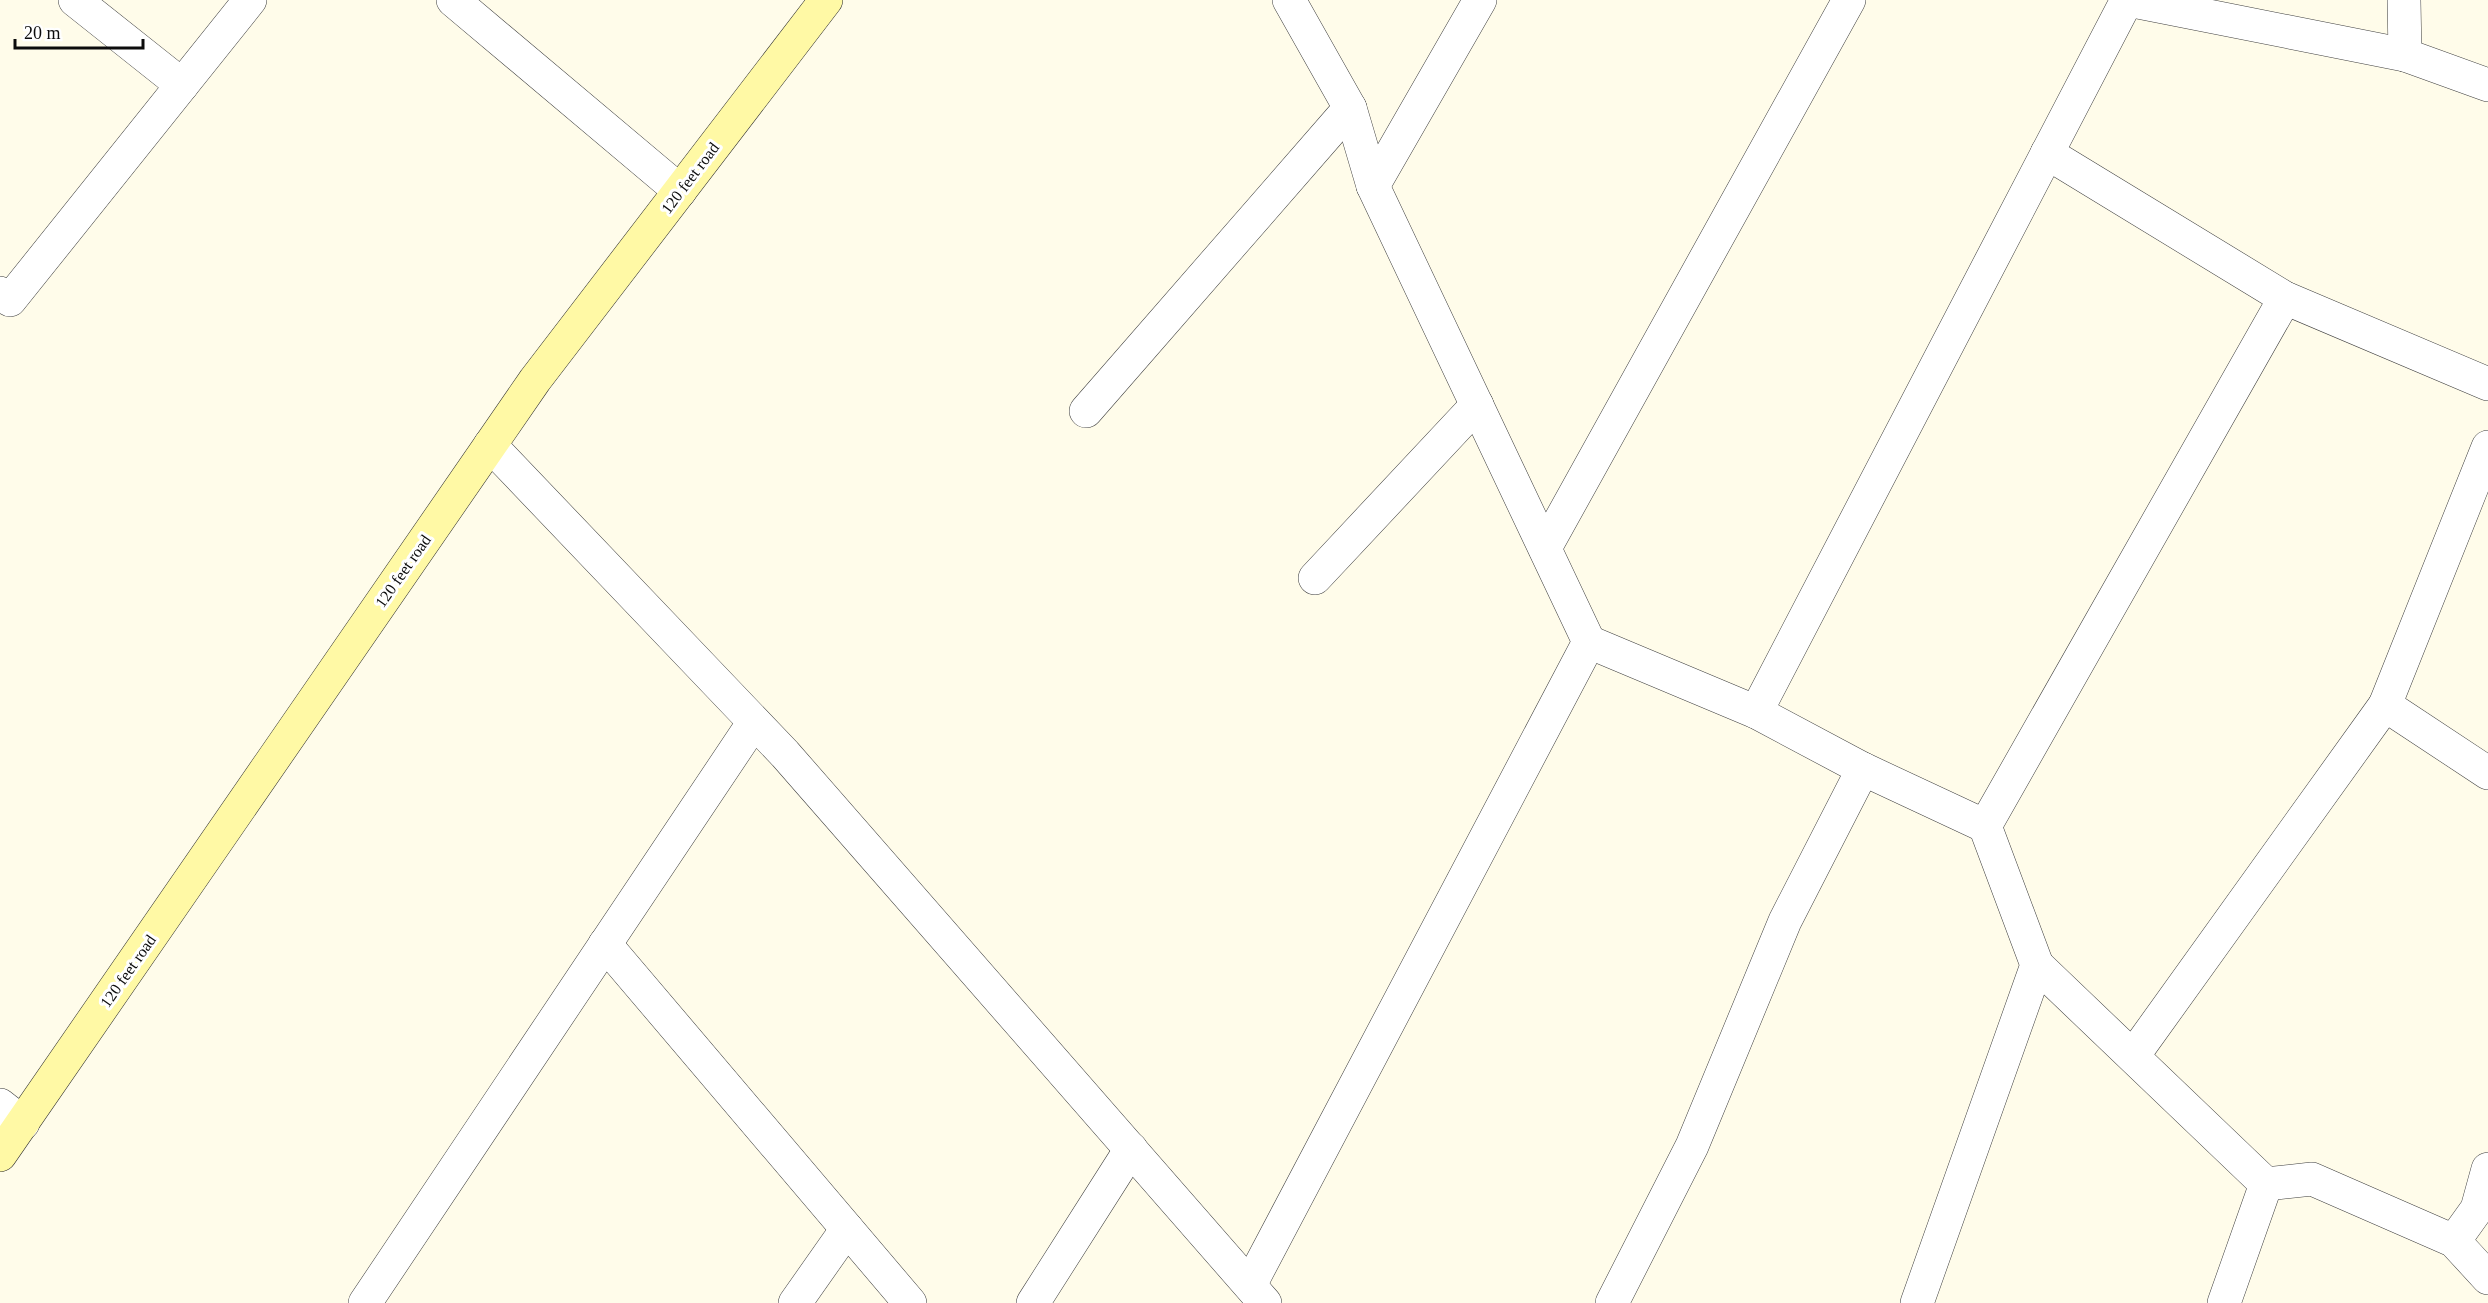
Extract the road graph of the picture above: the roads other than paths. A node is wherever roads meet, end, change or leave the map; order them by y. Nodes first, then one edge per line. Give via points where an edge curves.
1 (75, 0) edge
2 (250, 0) edge
3 (453, 0) edge
4 (826, 0) edge
5 (1289, 0) edge
6 (1480, 0) edge
7 (1849, 0) edge
8 (2127, 0) edge
9 (2404, 0) edge
10 (2405, 55) junction
11 (182, 85) junction
12 (2488, 85) edge
13 (1350, 108) junction
14 (2047, 153) junction
15 (1373, 186) junction
16 (680, 191) junction
17 (2285, 298) junction
18 (3, 302) edge
19 (2488, 384) edge
20 (1477, 405) junction
21 (1086, 411) dead end
22 (490, 445) junction
23 (2488, 447) edge
24 (1545, 549) junction
25 (1315, 578) dead end
26 (1589, 642) junction
27 (2385, 705) junction
28 (1756, 712) junction
29 (754, 722) junction
30 (1863, 769) junction
31 (2488, 772) edge
32 (1985, 826) junction
33 (605, 944) junction
34 (2037, 965) junction
35 (2133, 1056) junction
36 (12, 1114) edge
37 (1131, 1149) junction
38 (0, 1155) edge
39 (2488, 1169) edge
40 (2266, 1184) junction
41 (847, 1228) junction
42 (2454, 1241) junction
43 (2488, 1278) edge
44 (1258, 1294) edge
45 (365, 1303) edge
46 (795, 1303) edge
47 (910, 1303) edge
48 (1032, 1303) edge
49 (1612, 1303) edge
50 (1917, 1303) edge
51 (2224, 1303) edge

1 - 11 street
2 - 11 street
3 - 16 street
4 - 16 street, 120 feet road
5 - 13 street
6 - 15 street
7 - 24 street
8 - 10 street
8 - 14 street
9 - 10 street
10 - 12 street
11 - 18 street
13 - 15 street
13 - 21 street
14 - 17 street
14 - 28 street
15 - 20 street
16 - 22 street, 120 feet road
17 - 19 street
17 - 32 street
20 - 24 street
20 - 25 street
22 - 29 street
22 - 36 street, 120 feet road
23 - 27 street
24 - 26 street
26 - 28 street
26 - 44 street
27 - 31 street
27 - 35 street
28 - 30 street
29 - 33 street
29 - 37 street
30 - 32 street
30 - 49 street via 1785,921 1692,1146
32 - 34 street
33 - 41 street
33 - 45 street
34 - 35 street
34 - 50 street
35 - 40 street
36 - 38 street, 120 feet road
37 - 44 street
37 - 48 street
39 - 42 street via 2477,1209
40 - 42 street via 2312,1179
40 - 51 street
41 - 46 street
41 - 47 street
42 - 43 street

